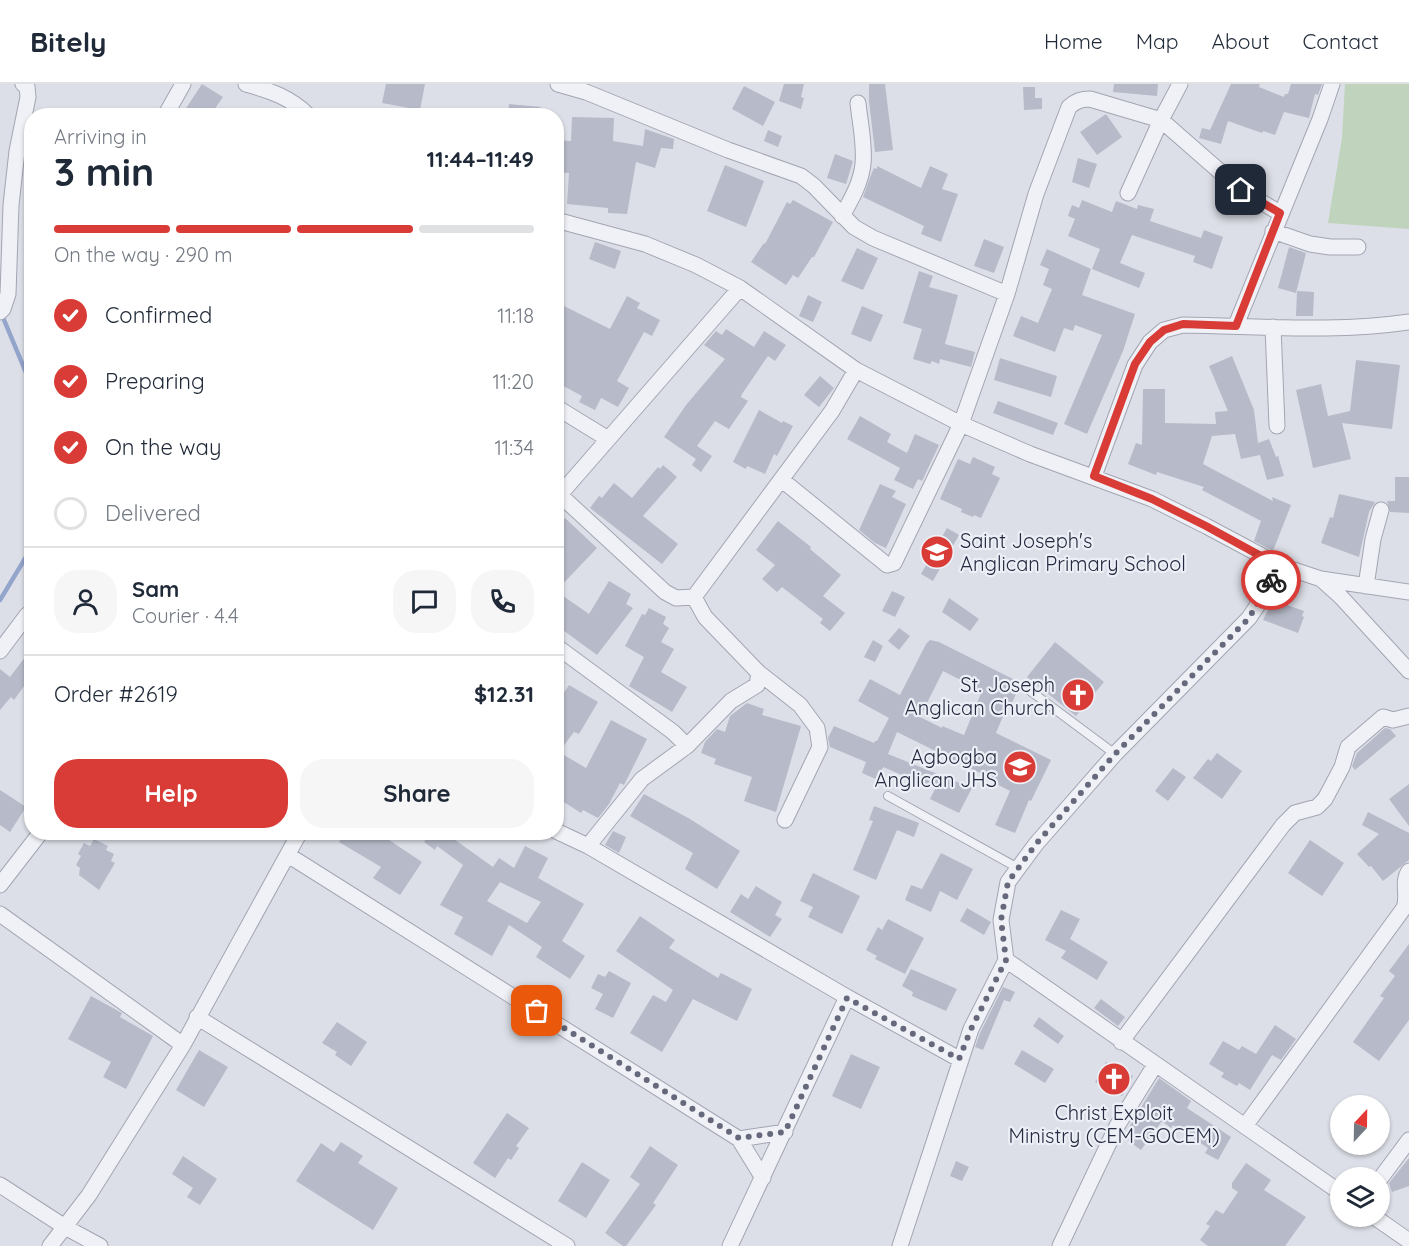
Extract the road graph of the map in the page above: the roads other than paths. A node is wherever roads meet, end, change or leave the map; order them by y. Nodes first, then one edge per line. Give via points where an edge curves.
1 (23, 84) edge
2 (183, 84) edge
3 (246, 84) edge
4 (558, 84) edge
5 (1180, 84) edge
6 (1332, 84) edge
7 (858, 103) dead end
8 (26, 108) edge
9 (170, 108) edge
10 (302, 108) edge
11 (24, 117) edge
12 (1161, 120) junction
13 (1128, 193) dead end
14 (1280, 213) junction
15 (842, 216) junction
16 (564, 222) edge
17 (1273, 231) junction
18 (1358, 247) dead end
19 (740, 288) junction
20 (1007, 294) junction
21 (0, 312) edge
22 (1409, 322) edge
23 (1236, 326) junction
24 (1273, 327) junction
25 (856, 370) junction
26 (564, 412) edge
27 (961, 424) junction
28 (1277, 426) dead end
29 (609, 439) junction
30 (1094, 476) junction
31 (782, 480) junction
32 (564, 490) edge
33 (564, 502) edge
34 (1381, 510) dead end
35 (1279, 566) junction
36 (1321, 579) junction
37 (1366, 586) junction
38 (1409, 592) edge
39 (694, 597) junction
40 (24, 619) edge
41 (0, 651) edge
42 (564, 652) edge
43 (1409, 671) edge
44 (759, 673) junction
45 (1025, 687) dead end
46 (1409, 716) edge
47 (687, 746) junction
48 (1115, 754) junction
49 (888, 796) dead end
50 (785, 820) dead end
51 (564, 835) edge
52 (35, 840) edge
53 (296, 840) edge
54 (588, 846) junction
55 (288, 855) junction
56 (1018, 868) junction
57 (1409, 871) edge
58 (0, 885) edge
59 (0, 915) edge
60 (1006, 960) junction
61 (847, 998) junction
62 (197, 1017) junction
63 (1121, 1042) junction
64 (183, 1045) junction
65 (959, 1059) junction
66 (1155, 1065) junction
67 (1245, 1126) junction
68 (785, 1132) junction
69 (739, 1138) junction
70 (1409, 1140) edge
71 (1389, 1167) edge
72 (763, 1178) junction
73 (0, 1185) edge
74 (1330, 1185) edge
75 (65, 1227) junction
76 (1390, 1227) edge
77 (1409, 1240) edge
78 (50, 1246) edge
79 (100, 1246) edge
80 (567, 1246) edge
81 (730, 1246) edge
82 (900, 1246) edge
83 (1060, 1246) edge

1 - 8 street via 27,87
2 - 9 street
3 - 10 street via 283,95
4 - 15 street via 801,176
5 - 12 street
6 - 14 street
7 - 15 street via 863,166
11 - 21 street via 11,205 8,294
12 - 13 street
12 - 14 street via 1241,190
12 - 20 street via 1090,99 1069,107 1035,194
14 - 17 street
15 - 20 street via 873,238
16 - 19 street via 645,244
17 - 18 street via 1310,244
17 - 23 street
19 - 25 street
19 - 29 street
20 - 27 street
22 - 24 street
23 - 24 street
23 - 30 street via 1183,324 1164,330 1150,342 1135,364
24 - 28 street
25 - 27 street
25 - 31 street
26 - 29 street
27 - 30 street
27 - 31 street via 891,565
29 - 32 street
30 - 35 street via 1161,504
31 - 39 street
33 - 39 street via 665,591 676,598
34 - 37 street
35 - 36 street
35 - 48 street via 1249,618
36 - 37 street
36 - 43 street
37 - 38 street
39 - 44 street via 705,617
40 - 41 street
42 - 47 street
44 - 47 street via 757,685 731,701
44 - 50 street via 800,705 817,728 820,747
45 - 48 lane
46 - 63 street via 1392,720 1383,717 1348,747 1325,799 1317,807 1295,813 1283,825
47 - 54 street via 642,779
48 - 56 street
49 - 56 lane
51 - 54 street
52 - 58 street
53 - 55 street
54 - 61 street
55 - 62 street
55 - 69 street
56 - 60 street via 1008,882 1001,920
57 - 67 street via 1404,908
59 - 64 street
60 - 63 street
60 - 65 street
61 - 65 street
61 - 68 street
62 - 64 street
62 - 80 street
63 - 66 street
64 - 75 street
65 - 82 street
66 - 67 street
66 - 83 street via 1117,1126
67 - 74 street
68 - 69 street
68 - 72 street
69 - 72 street
70 - 71 street
72 - 81 street
73 - 75 street
75 - 78 street
75 - 79 street
76 - 77 street

